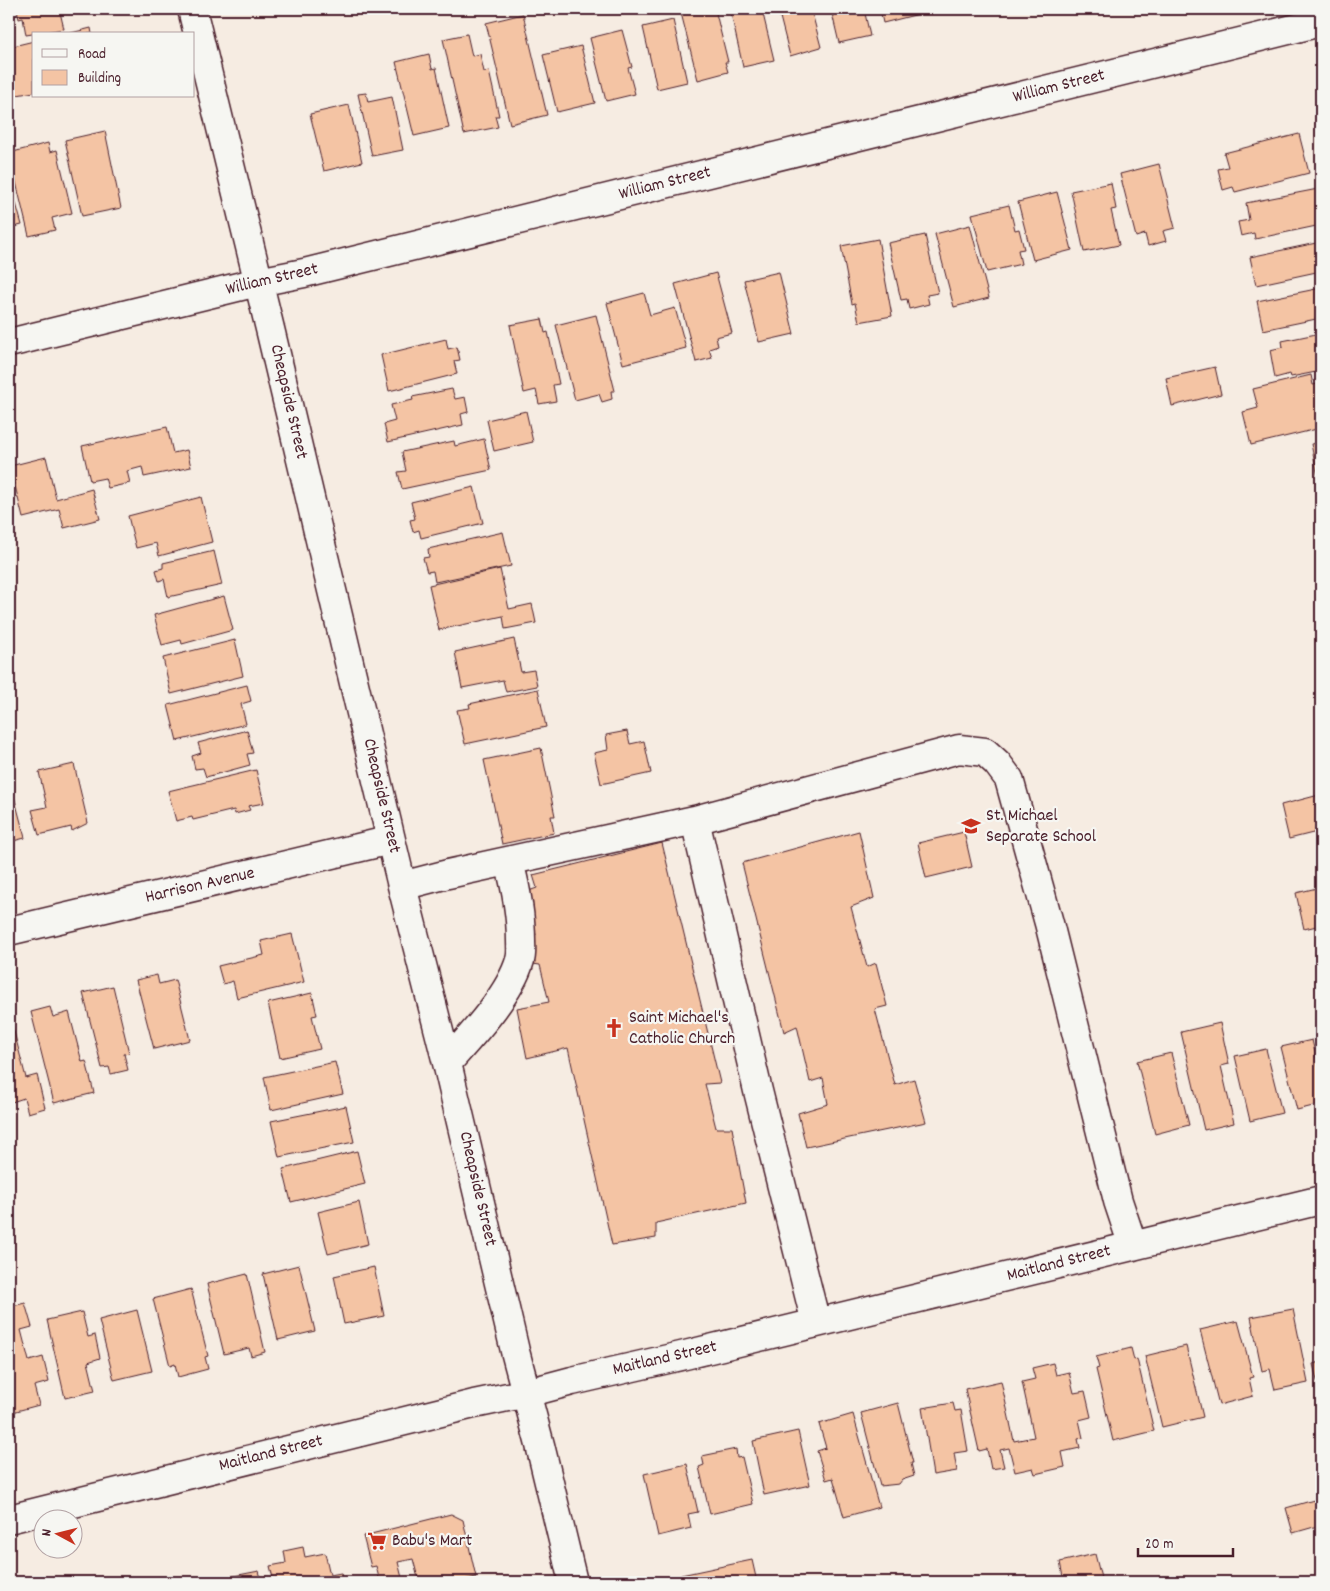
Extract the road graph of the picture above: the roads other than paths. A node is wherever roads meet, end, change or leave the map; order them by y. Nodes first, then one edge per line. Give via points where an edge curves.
1 (192, 9) edge
2 (1321, 22) edge
3 (258, 282) junction
4 (9, 342) edge
5 (694, 820) junction
6 (391, 840) junction
7 (509, 861) junction
8 (402, 886) junction
9 (9, 932) edge
10 (447, 1064) junction
11 (1321, 1200) edge
12 (1133, 1246) junction
13 (816, 1323) junction
14 (527, 1393) junction
15 (9, 1519) edge
16 (573, 1582) edge

1 - 3 street, Cheapside Street
2 - 3 street, William Street
3 - 4 street, William Street
3 - 6 street, Cheapside Street
5 - 7 street
5 - 12 street via 959,749 985,752 997,763 1012,788 1118,1201
5 - 13 street
6 - 8 street, Cheapside Street
6 - 9 street, Harrison Avenue
7 - 8 street
7 - 10 street via 520,913 520,958 512,980 496,1004
8 - 10 street, Cheapside Street
10 - 14 street, Cheapside Street
11 - 12 street, Maitland Street
12 - 13 street, Maitland Street
13 - 14 street, Maitland Street
14 - 15 street, Maitland Street
14 - 16 street, Cheapside Street

